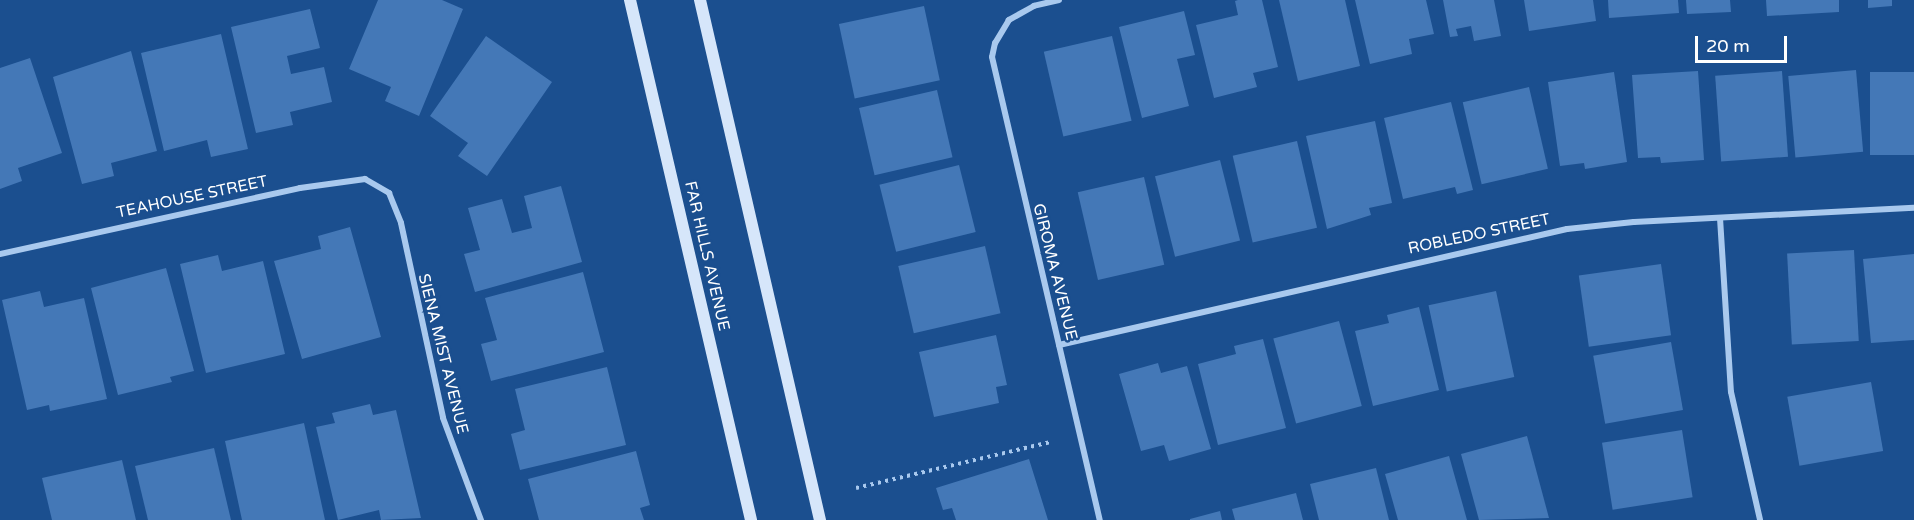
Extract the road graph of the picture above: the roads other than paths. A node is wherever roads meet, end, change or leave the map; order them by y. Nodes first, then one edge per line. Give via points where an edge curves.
1 (630, 0) edge
2 (700, 0) edge
3 (1059, 0) edge
4 (388, 193) joint
5 (1914, 208) edge
6 (1720, 218) junction
7 (0, 254) edge
8 (1059, 345) junction
9 (480, 520) edge
10 (751, 520) edge
11 (820, 520) edge
12 (1100, 520) edge
13 (1760, 520) edge

1 - 10 main road, FAR HILLS AVENUE
2 - 11 main road
3 - 8 street, GIROMA AVENUE via 1021,11 1000,31 992,57
4 - 7 street, TEAHOUSE STREET via 365,179 334,181
4 - 9 street, SIENA MIST AVENUE via 401,223 443,418
5 - 6 street, ROBLEDO STREET
6 - 8 street, ROBLEDO STREET via 1612,223 1540,234
6 - 13 street via 1731,392
8 - 12 street, GIROMA AVENUE

